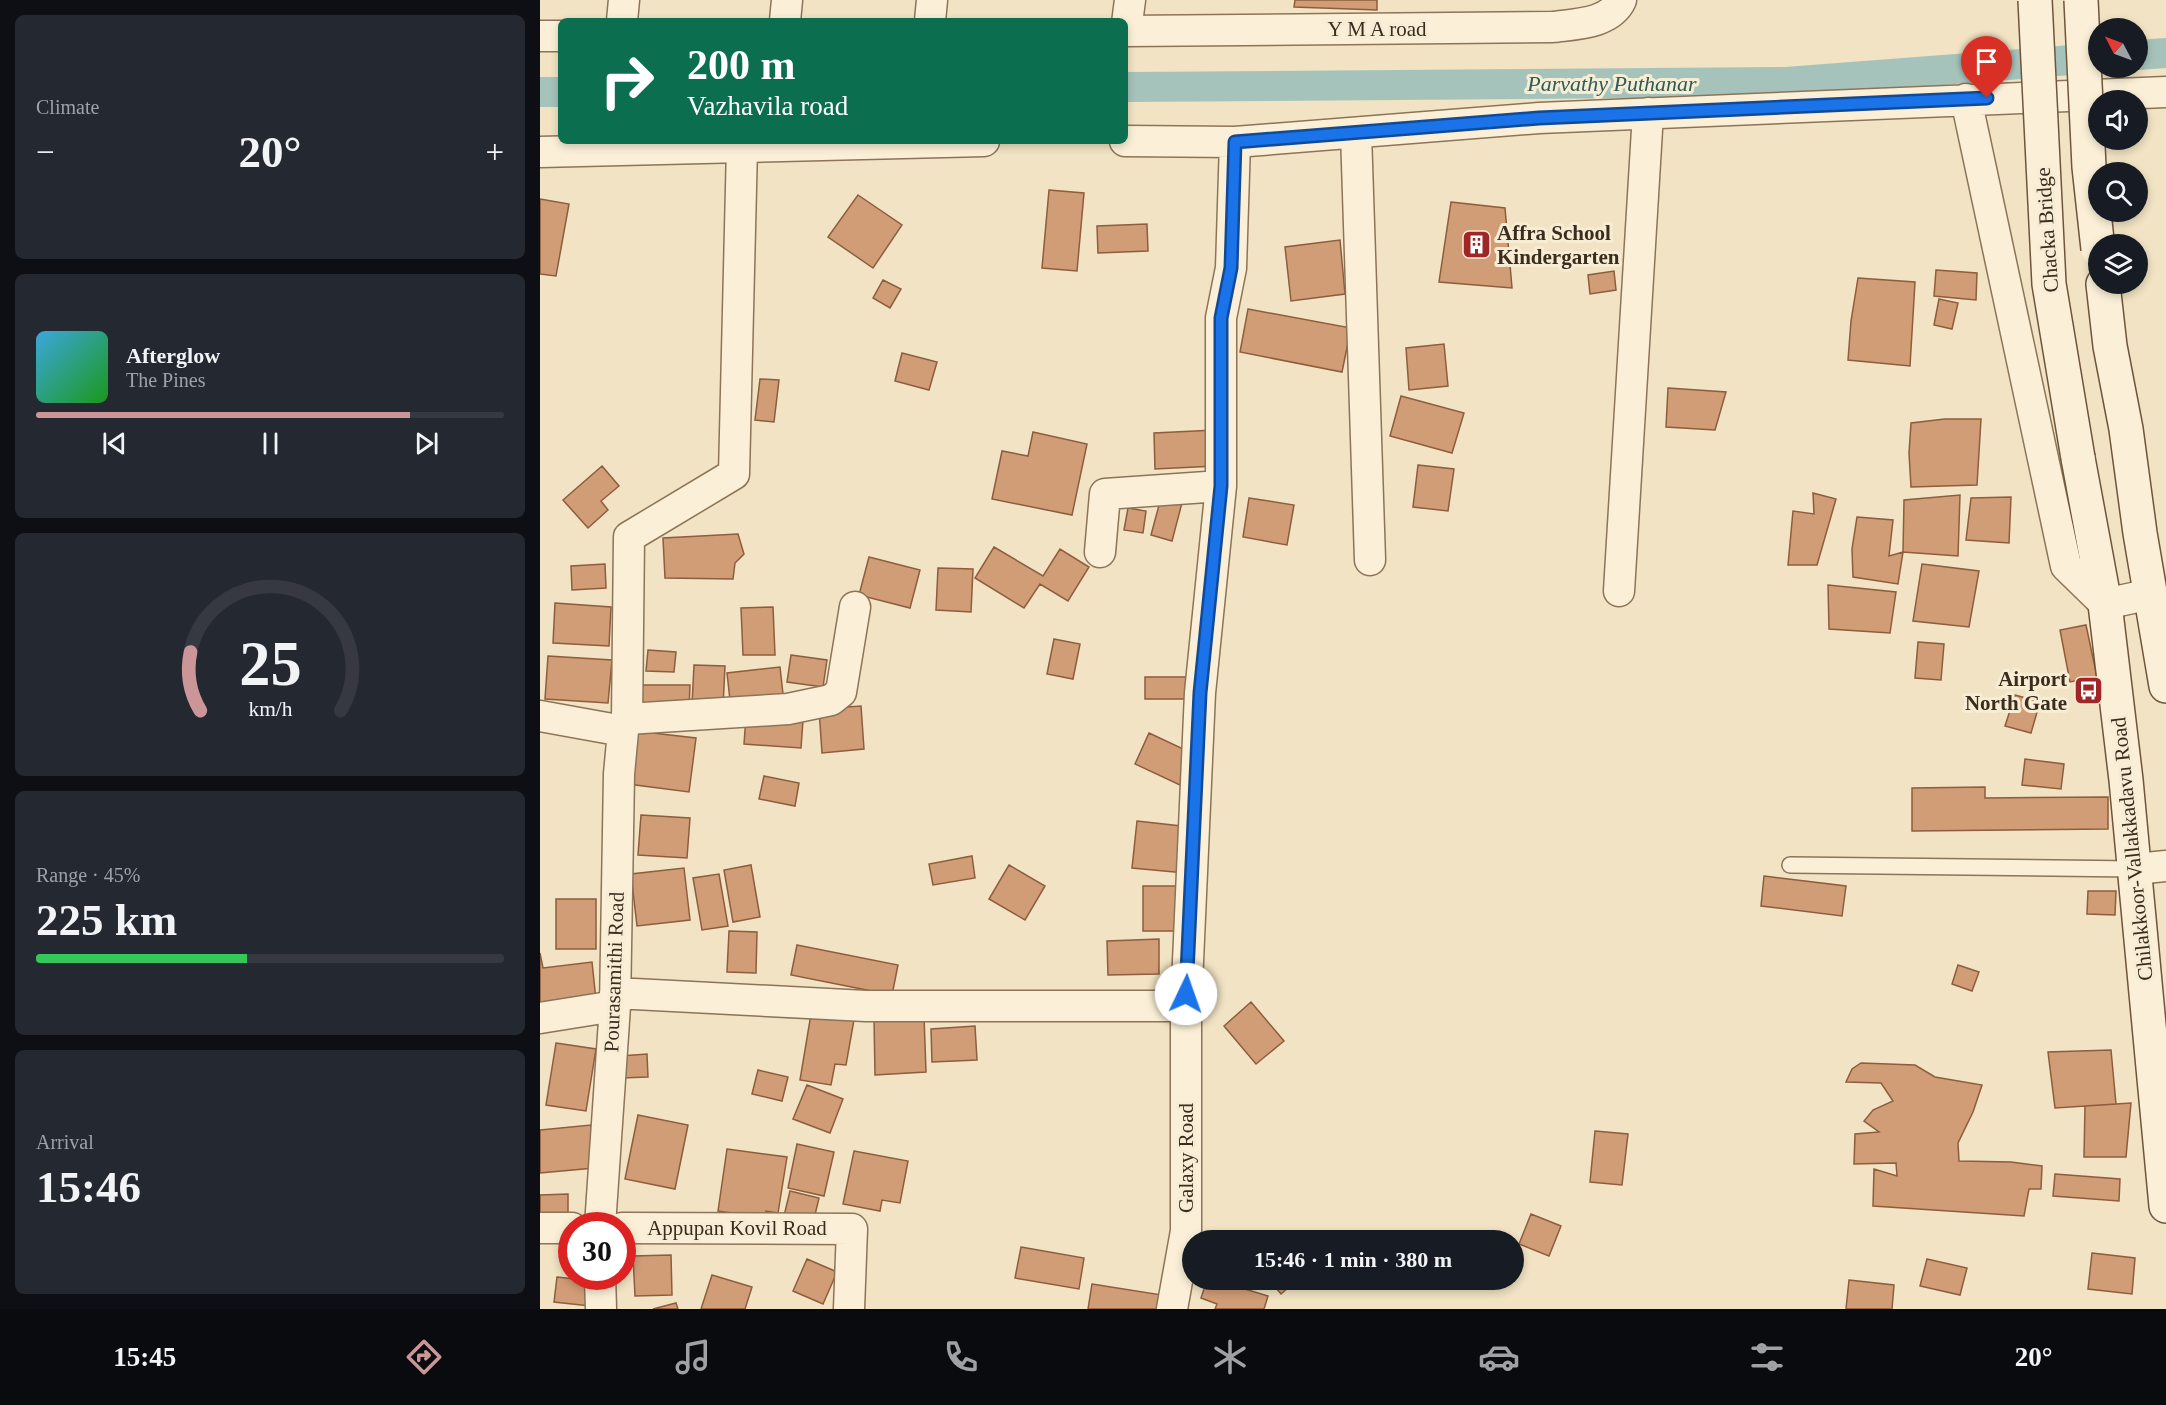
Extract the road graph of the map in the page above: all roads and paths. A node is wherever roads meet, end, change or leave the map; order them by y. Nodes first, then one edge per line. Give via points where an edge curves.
1 (624, 0) edge
2 (787, 0) edge
3 (932, 0) edge
4 (1130, 0) edge
5 (1621, 0) edge
6 (2035, 0) edge
7 (2081, 0) edge
8 (622, 18) edge
9 (785, 18) edge
10 (930, 18) edge
11 (1128, 18) edge
12 (1128, 31) edge
13 (540, 36) edge
14 (558, 36) edge
15 (2166, 92) edge
16 (1966, 99) junction
17 (1648, 113) junction
18 (1356, 133) junction
19 (1128, 141) edge
20 (1235, 142) junction
21 (863, 144) edge
22 (742, 147) junction
23 (540, 152) edge
24 (2096, 234) edge
25 (2104, 294) edge
26 (2078, 458) joint
27 (1221, 486) junction
28 (1100, 552) dead end
29 (1370, 560) dead end
30 (1619, 591) dead end
31 (2151, 594) junction
32 (2105, 604) junction
33 (855, 607) dead end
34 (2166, 686) edge
35 (540, 716) edge
36 (625, 725) junction
37 (1790, 865) dead end
38 (2151, 868) edge
39 (615, 1000) junction
40 (1186, 1006) junction
41 (540, 1018) edge
42 (2166, 1206) edge
43 (601, 1212) edge
44 (540, 1228) edge
45 (558, 1228) edge
46 (636, 1228) edge
47 (600, 1290) edge
48 (601, 1309) edge
49 (849, 1309) edge
50 (1172, 1309) edge

1 - 8 street
2 - 9 street
3 - 10 street
4 - 11 street
5 - 12 street, Y M A road via 1611,12 1589,22 1553,27
6 - 26 main road, Chacka Bridge, bridge via 2049,284
7 - 24 main road, bridge
13 - 14 street
15 - 16 street
16 - 17 street
16 - 32 street via 2066,566
17 - 18 street
17 - 30 street
18 - 20 street
18 - 29 street
19 - 20 street
20 - 27 street, Galaxy Road via 1231,268 1221,318
21 - 22 street
22 - 23 street
22 - 36 street, Pourasamithi Road via 734,474 629,537
25 - 31 main road
26 - 32 main road, Chilakkoor-Vallakkadavu Road
27 - 28 street via 1105,494
27 - 40 street, Galaxy Road via 1200,693
31 - 32 street
31 - 34 main road
32 - 38 main road, Chilakkoor-Vallakkadavu Road
33 - 36 street via 841,692 831,700 768,711
35 - 36 street
36 - 39 street, Pourasamithi Road via 618,774
37 - 38 lane
38 - 42 main road, Chilakkoor-Vallakkadavu Road
39 - 40 street via 866,1006
39 - 41 street
39 - 43 street, Pourasamithi Road
40 - 50 street, Galaxy Road via 1186,1231
44 - 45 street
46 - 49 street, Appupan Kovil Road via 852,1229
47 - 48 street

